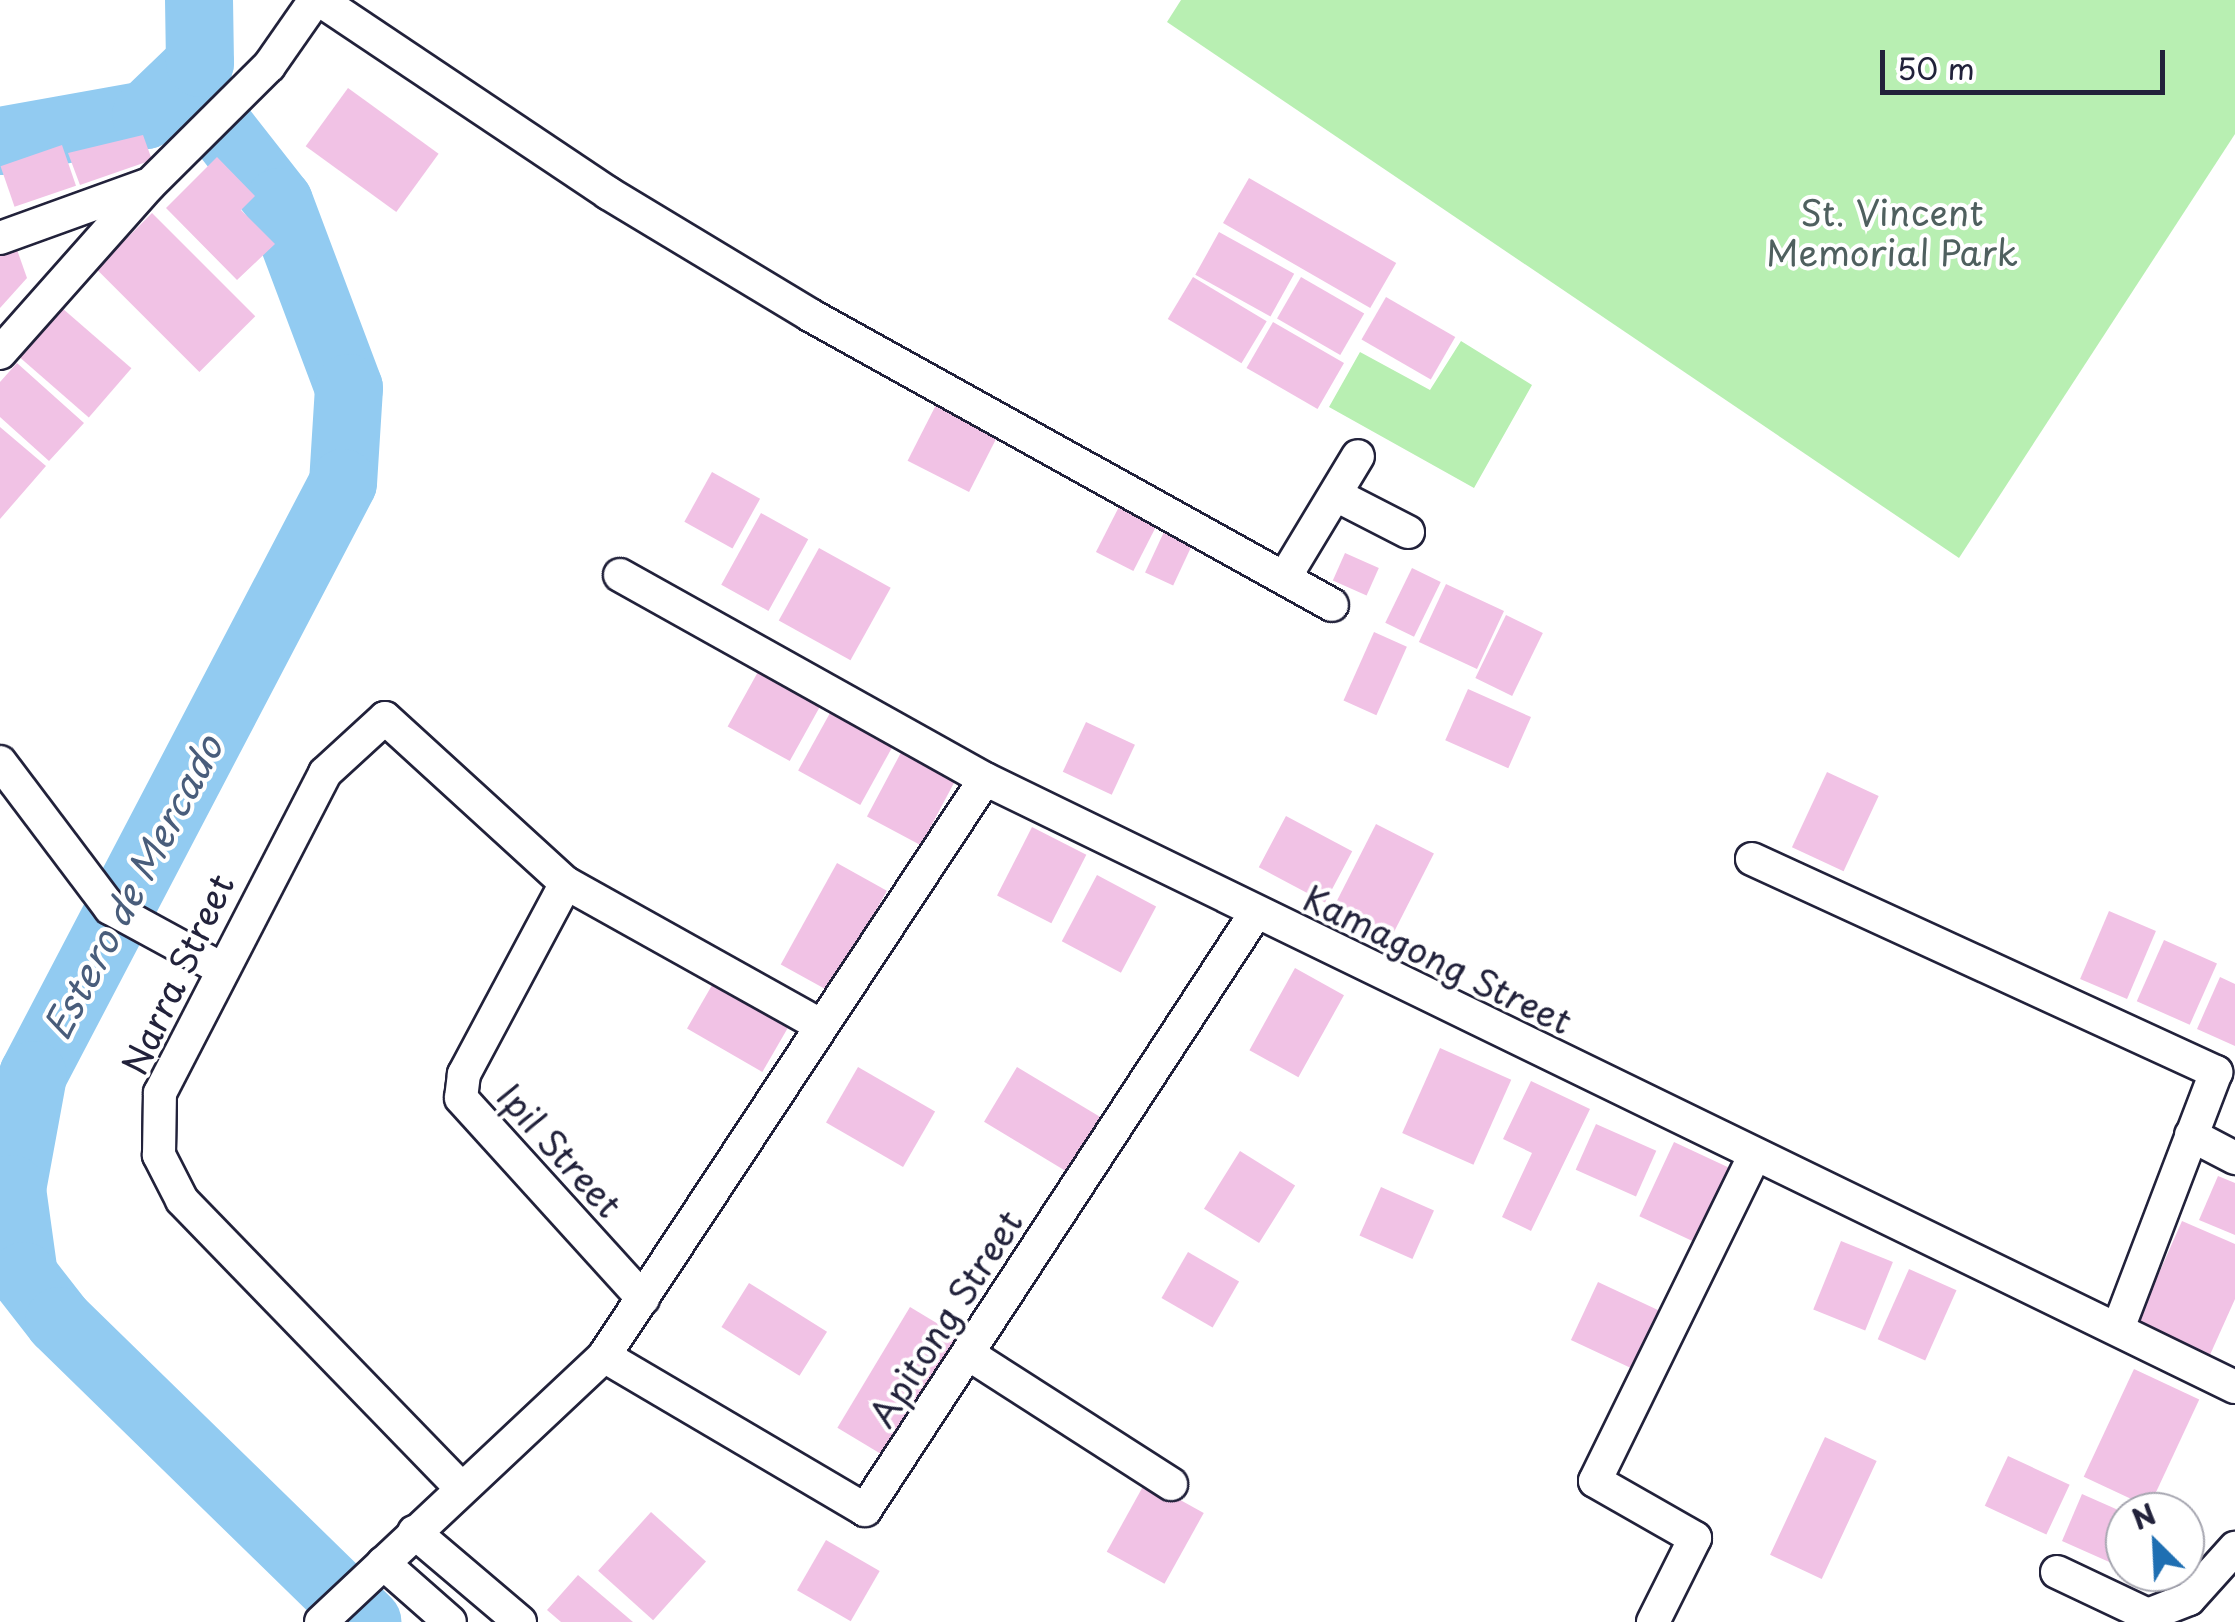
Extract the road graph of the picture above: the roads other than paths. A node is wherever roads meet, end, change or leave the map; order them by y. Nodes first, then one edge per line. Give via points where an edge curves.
1 (317, 0) edge
2 (149, 185) junction
3 (0, 238) edge
4 (0, 352) edge
5 (1358, 456) dead end
6 (1336, 495) junction
7 (1408, 532) dead end
8 (620, 575) dead end
9 (1284, 577) junction
10 (1332, 605) dead end
11 (0, 762) edge
12 (985, 779) junction
13 (1752, 859) dead end
14 (566, 883) junction
15 (1256, 914) junction
16 (218, 967) junction
17 (820, 1026) junction
18 (2191, 1135) junction
19 (1752, 1158) junction
20 (2235, 1158) edge
21 (643, 1299) junction
22 (2118, 1328) junction
23 (970, 1355) junction
24 (604, 1356) junction
25 (2235, 1387) edge
26 (1171, 1484) dead end
27 (461, 1488) junction
28 (414, 1532) junction
29 (2235, 1548) edge
30 (2057, 1572) dead end
31 (371, 1574) junction
32 (320, 1622) edge
33 (450, 1622) edge
34 (520, 1622) edge
35 (1653, 1622) edge

1 - 2 street via 270,66
1 - 9 street via 608,194 793,305
2 - 3 street
2 - 4 street
5 - 6 street
6 - 7 street
6 - 9 street
8 - 12 street, Kamagong Street
9 - 10 street
11 - 16 street via 110,908
12 - 15 street, Kamagong Street
12 - 17 street
13 - 18 street via 2216,1072
14 - 16 street, Narra Street via 385,718 325,773
14 - 17 street
14 - 21 street, Ipil Street via 464,1074 460,1098
15 - 19 street, Kamagong Street
15 - 23 street, Apitong Street
16 - 27 street, Narra Street via 160,1094 159,1155 182,1200
17 - 21 street
18 - 20 street
18 - 22 street
19 - 22 street, Kamagong Street
19 - 35 street via 1595,1481 1695,1538
21 - 24 street
22 - 25 street, Kamagong Street
23 - 24 street, Apitong Street via 866,1510
23 - 26 street
24 - 27 street
27 - 28 street
28 - 31 street
28 - 34 street
29 - 30 street via 2189,1599 2148,1616
31 - 32 street
31 - 33 street

